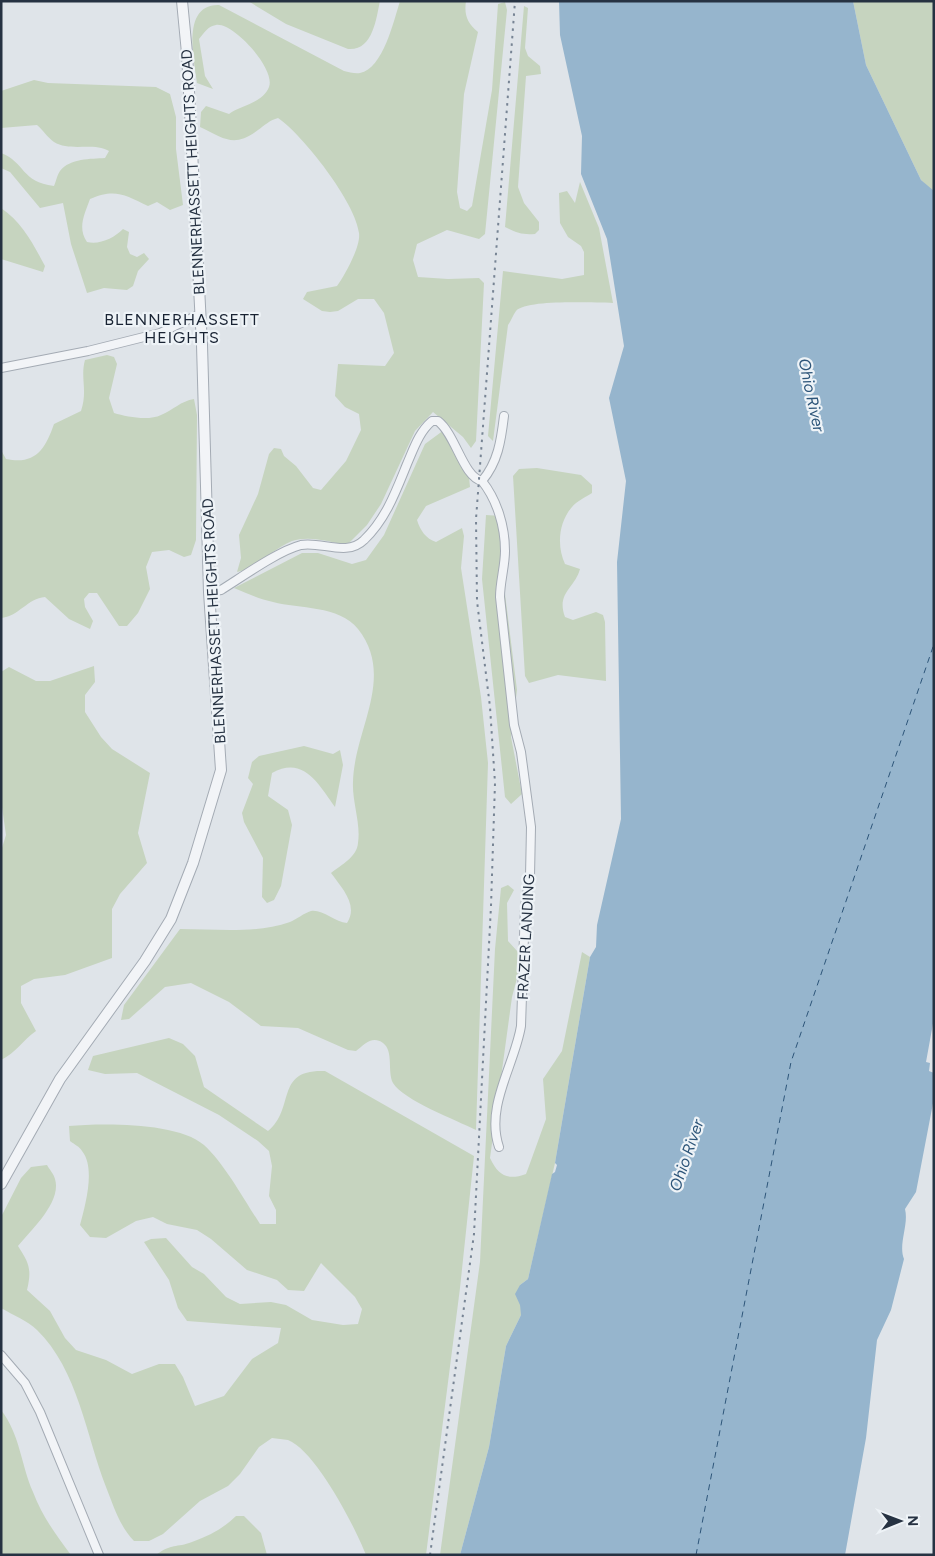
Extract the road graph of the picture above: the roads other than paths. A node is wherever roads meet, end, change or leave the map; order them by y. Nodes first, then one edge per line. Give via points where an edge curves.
1 (182, 1) edge
2 (200, 314) junction
3 (1, 368) edge
4 (504, 416) dead end
5 (482, 481) junction
6 (209, 592) junction
7 (499, 1147) dead end
8 (1, 1184) edge
9 (1, 1355) edge
10 (99, 1555) edge

1 - 2 street, BLENNERHASSETT HEIGHTS ROAD
2 - 3 street via 160,333
2 - 6 street, BLENNERHASSETT HEIGHTS ROAD
4 - 5 street via 498,453
5 - 6 street, FRAZER LANDING via 464,462 451,434 438,421 432,421 420,434 380,522 363,542 342,549 302,545 286,551 221,590
5 - 7 street, FRAZER LANDING via 494,500 505,551 500,598 514,725 531,827 521,1026 519,1040 502,1082 496,1130
6 - 8 street, BLENNERHASSETT HEIGHTS ROAD via 221,770 182,895 145,961 55,1087
9 - 10 street via 25,1383 40,1412

